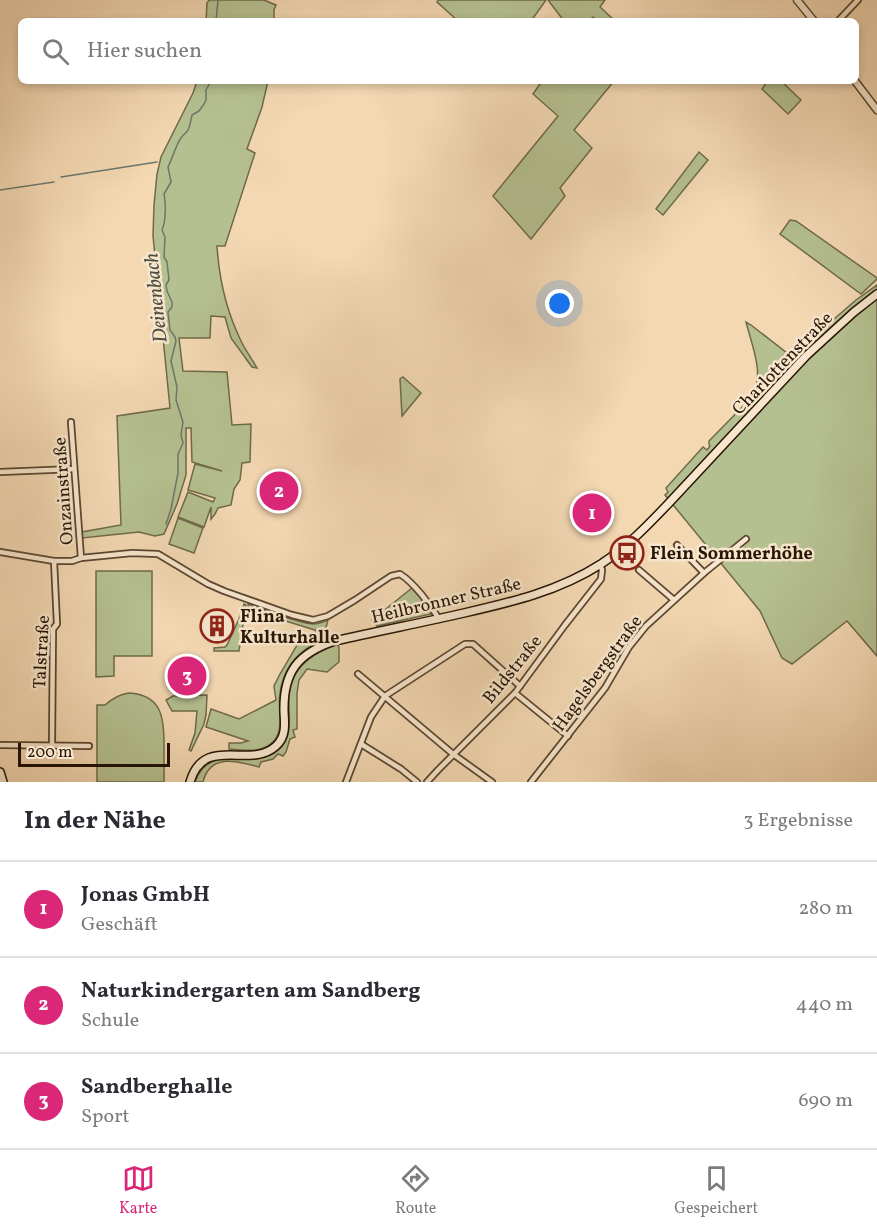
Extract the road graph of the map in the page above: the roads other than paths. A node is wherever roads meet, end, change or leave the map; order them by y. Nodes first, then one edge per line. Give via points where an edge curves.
1 (797, 0) edge
2 (858, 0) edge
3 (812, 18) edge
4 (841, 18) edge
5 (857, 84) edge
6 (877, 110) edge
7 (877, 294) edge
8 (71, 422) dead end
9 (713, 457) joint
10 (74, 469) junction
11 (0, 472) edge
12 (746, 539) dead end
13 (677, 545) dead end
14 (0, 552) edge
15 (81, 558) junction
16 (54, 561) junction
17 (600, 564) junction
18 (639, 570) dead end
19 (704, 573) junction
20 (674, 600) junction
21 (439, 618) junction
22 (358, 674) dead end
23 (520, 686) junction
24 (515, 693) junction
25 (385, 696) junction
26 (567, 736) junction
27 (0, 738) edge
28 (361, 744) junction
29 (0, 745) edge
30 (52, 745) junction
31 (89, 746) dead end
32 (453, 754) junction
33 (190, 782) edge
34 (346, 782) edge
35 (417, 782) edge
36 (427, 782) edge
37 (492, 782) edge
38 (531, 782) edge

1 - 3 street
2 - 4 street
5 - 6 street
7 - 9 main road, Charlottenstraße via 806,356
8 - 10 street, Onzainstraße
9 - 17 main road, Heilbronner Straße via 625,547
10 - 11 street
10 - 15 street, Onzainstraße
12 - 19 street, Hagelsbergstraße
13 - 19 street
14 - 16 street
15 - 16 street
15 - 21 street via 132,552 158,554 212,586 313,620 328,616 400,574
16 - 30 street, Talstraße via 57,624 53,629
17 - 21 main road, Heilbronner Straße via 542,592
17 - 23 street, Bildstraße via 601,579
18 - 20 street
19 - 20 street, Hagelsbergstraße
20 - 26 street, Hagelsbergstraße via 629,647 605,688
21 - 33 main road, Heilbronner Straße via 319,646 298,661 287,681 284,733 278,744 257,755 212,756 197,767
22 - 25 street
23 - 24 street, Bildstraße
23 - 25 street via 473,644 465,644
24 - 26 street
24 - 32 street, Bildstraße
25 - 28 street via 371,717
25 - 32 street
26 - 38 street, Hagelsbergstraße
27 - 29 street
28 - 34 street
28 - 35 street
29 - 30 street
30 - 31 street
32 - 36 street, Bildstraße
32 - 37 street

